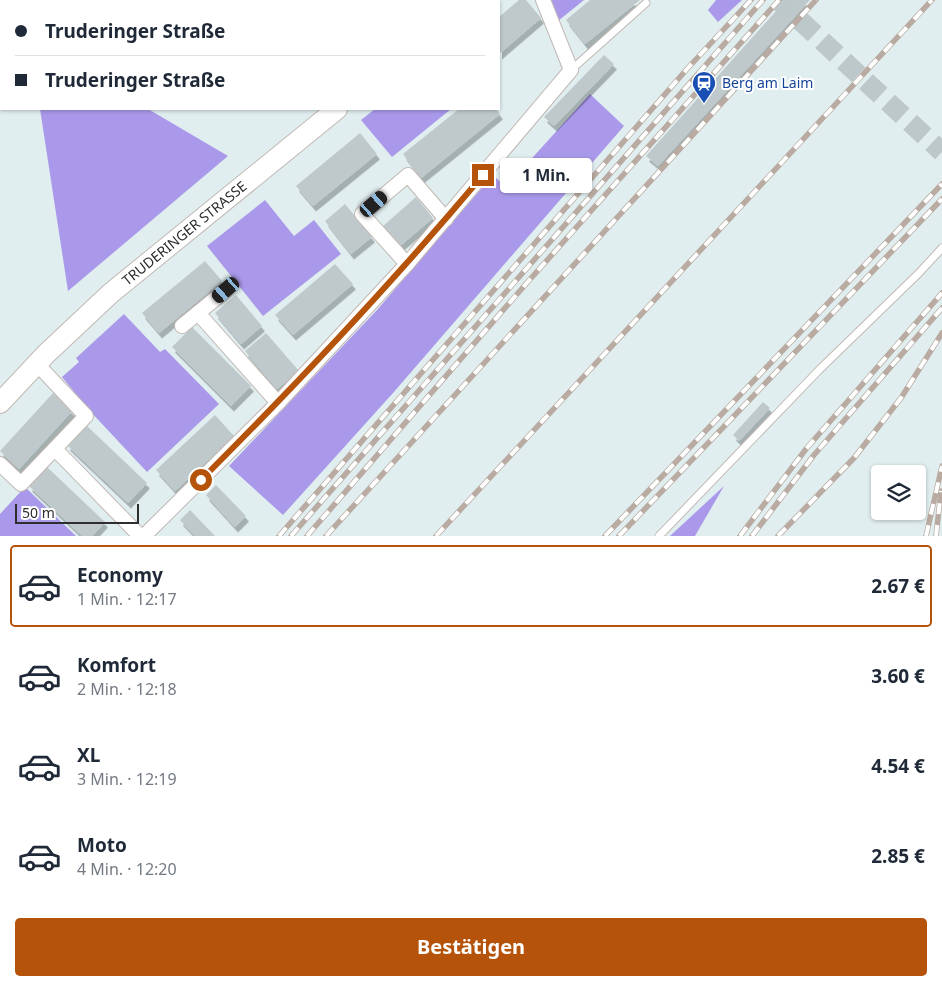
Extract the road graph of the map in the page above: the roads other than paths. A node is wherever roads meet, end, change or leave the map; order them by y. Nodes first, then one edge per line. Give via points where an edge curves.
1 (544, 0) edge
2 (646, 3) dead end
3 (572, 70) junction
4 (336, 110) edge
5 (446, 219) junction
6 (942, 248) edge
7 (407, 264) junction
8 (226, 290) dead end
9 (198, 313) junction
10 (182, 326) dead end
11 (37, 364) junction
12 (0, 403) edge
13 (278, 403) junction
14 (55, 449) junction
15 (0, 464) edge
16 (140, 536) edge
17 (144, 536) edge
18 (660, 536) edge

1 - 3 street
2 - 3 lane
3 - 5 street
4 - 11 street, TRUDERINGER STRASSE via 111,293
5 - 7 street
5 - 7 street via 408,175 362,214
6 - 18 lane
7 - 13 street
8 - 9 street
9 - 10 street
9 - 13 street
11 - 12 street, TRUDERINGER STRASSE
11 - 14 street via 86,416
13 - 17 street
14 - 15 street via 21,484
14 - 16 street

